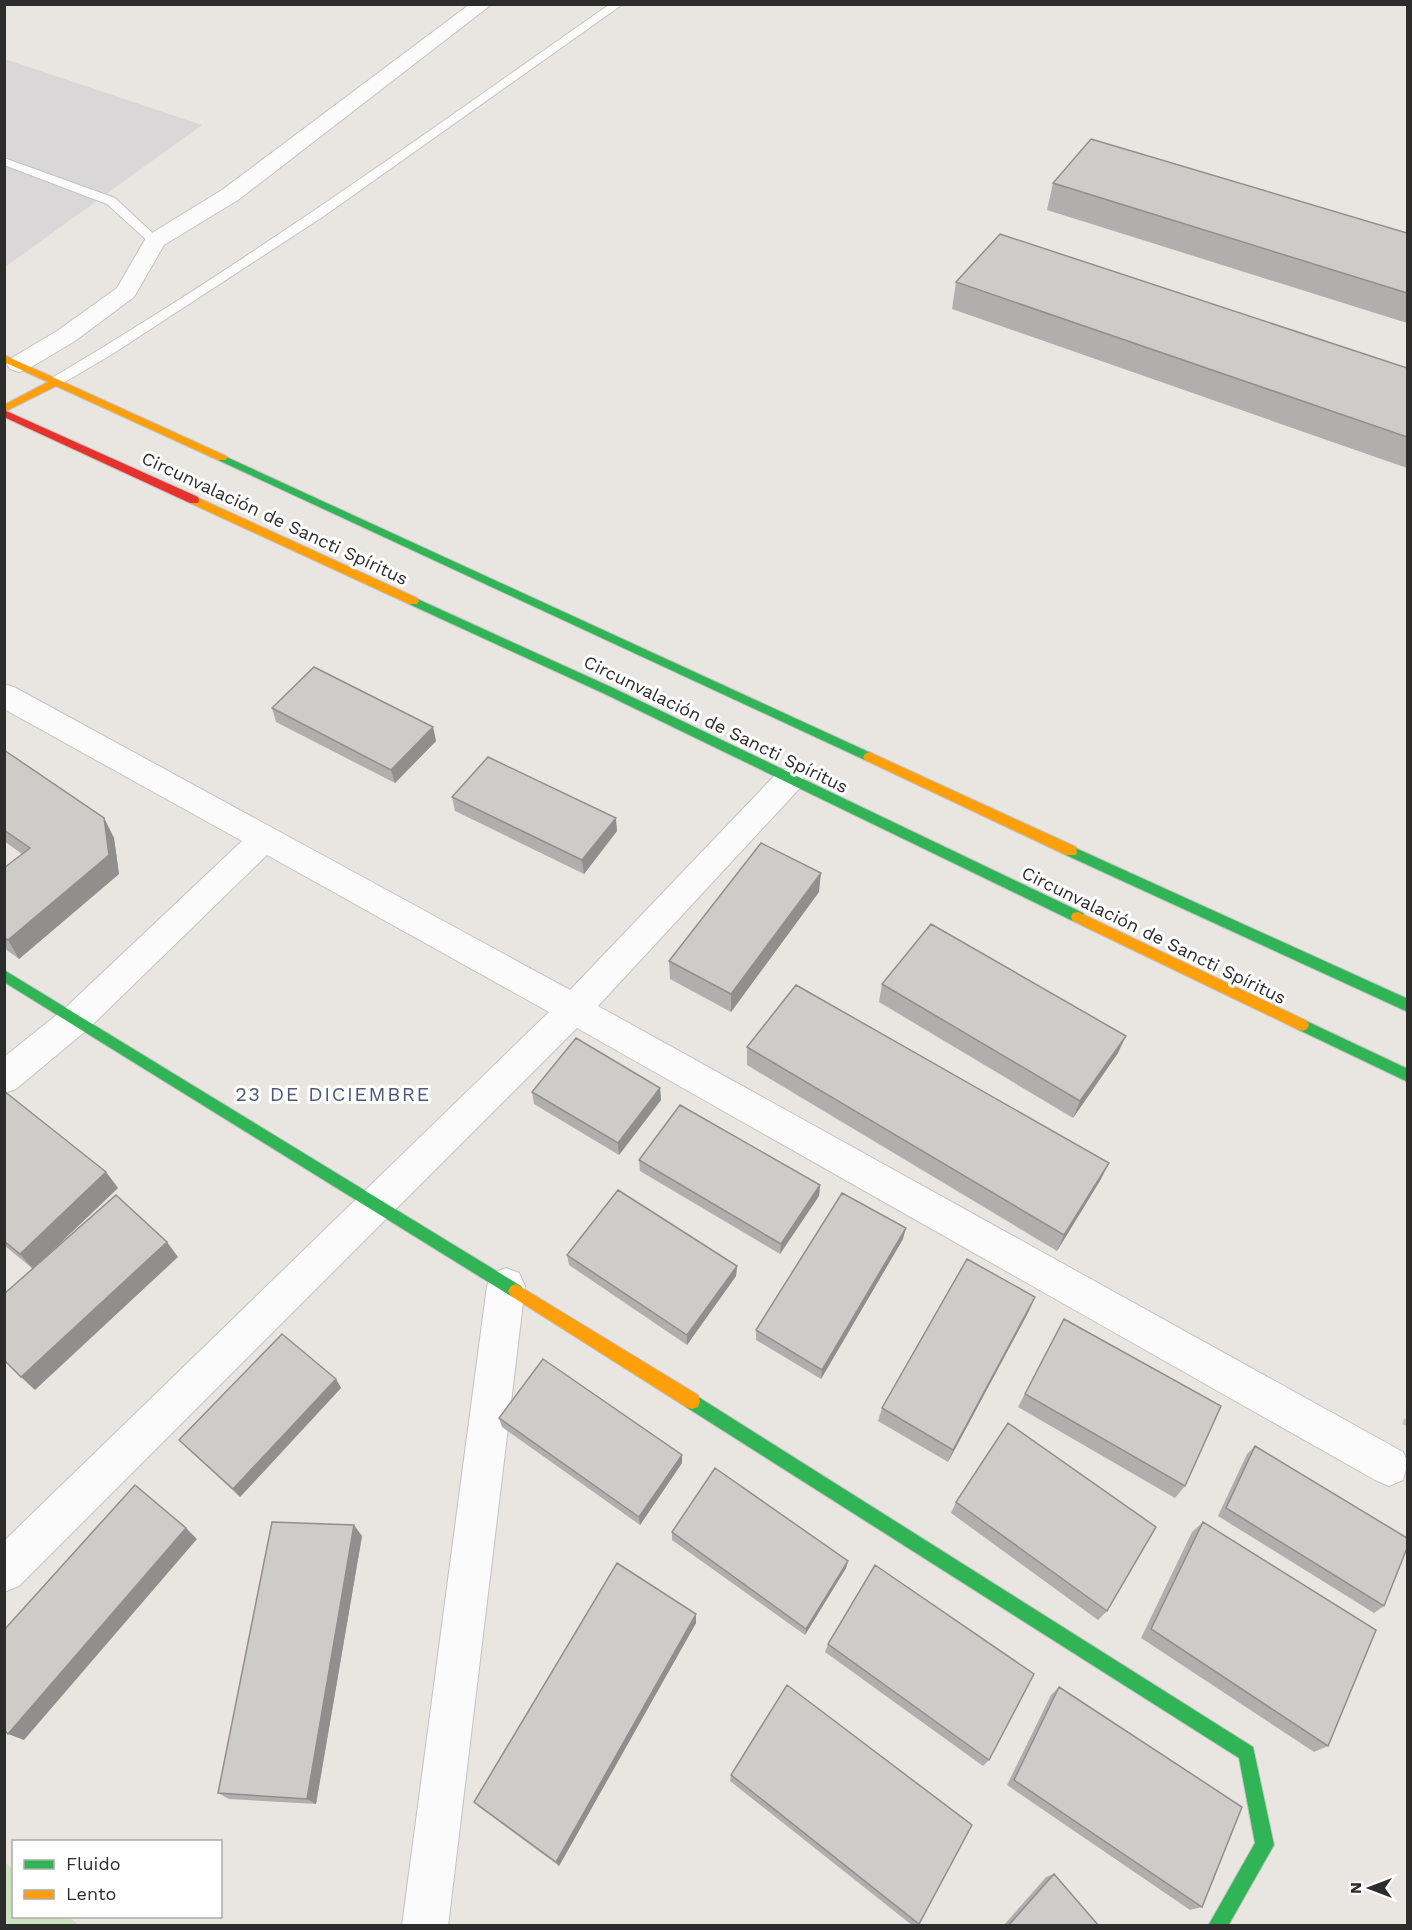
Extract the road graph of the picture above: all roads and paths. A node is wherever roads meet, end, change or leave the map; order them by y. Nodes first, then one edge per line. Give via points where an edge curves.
1 (483, 4) edge
2 (618, 4) edge
3 (4, 161) edge
4 (154, 242) junction
5 (12, 361) edge
6 (55, 382) junction
7 (4, 411) edge
8 (4, 694) edge
9 (789, 780) junction
10 (265, 838) junction
11 (4, 975) edge
12 (1407, 1006) edge
13 (574, 1009) junction
14 (76, 1019) junction
15 (1407, 1076) edge
16 (4, 1078) edge
17 (374, 1205) junction
18 (506, 1286) junction
19 (1389, 1466) dead end
20 (4, 1571) edge
21 (426, 1926) edge
22 (1216, 1926) edge

1 - 4 street via 230,195
2 - 6 lane via 320,213
3 - 4 lane via 111,201
4 - 5 street via 126,292 66,336
5 - 6 main road, Circunvalación de Sancti Spíritus
6 - 7 main road
6 - 12 main road, Circunvalación de Sancti Spíritus
7 - 9 main road, Circunvalación de Sancti Spíritus via 609,691
8 - 10 street
9 - 13 street
9 - 15 main road, Circunvalación de Sancti Spíritus
10 - 13 street
10 - 14 street
11 - 14 main road
13 - 17 street
13 - 19 street
14 - 16 street
14 - 17 main road
17 - 18 main road
17 - 20 street
18 - 21 street
18 - 22 main road via 769,1448 1247,1753 1265,1845

